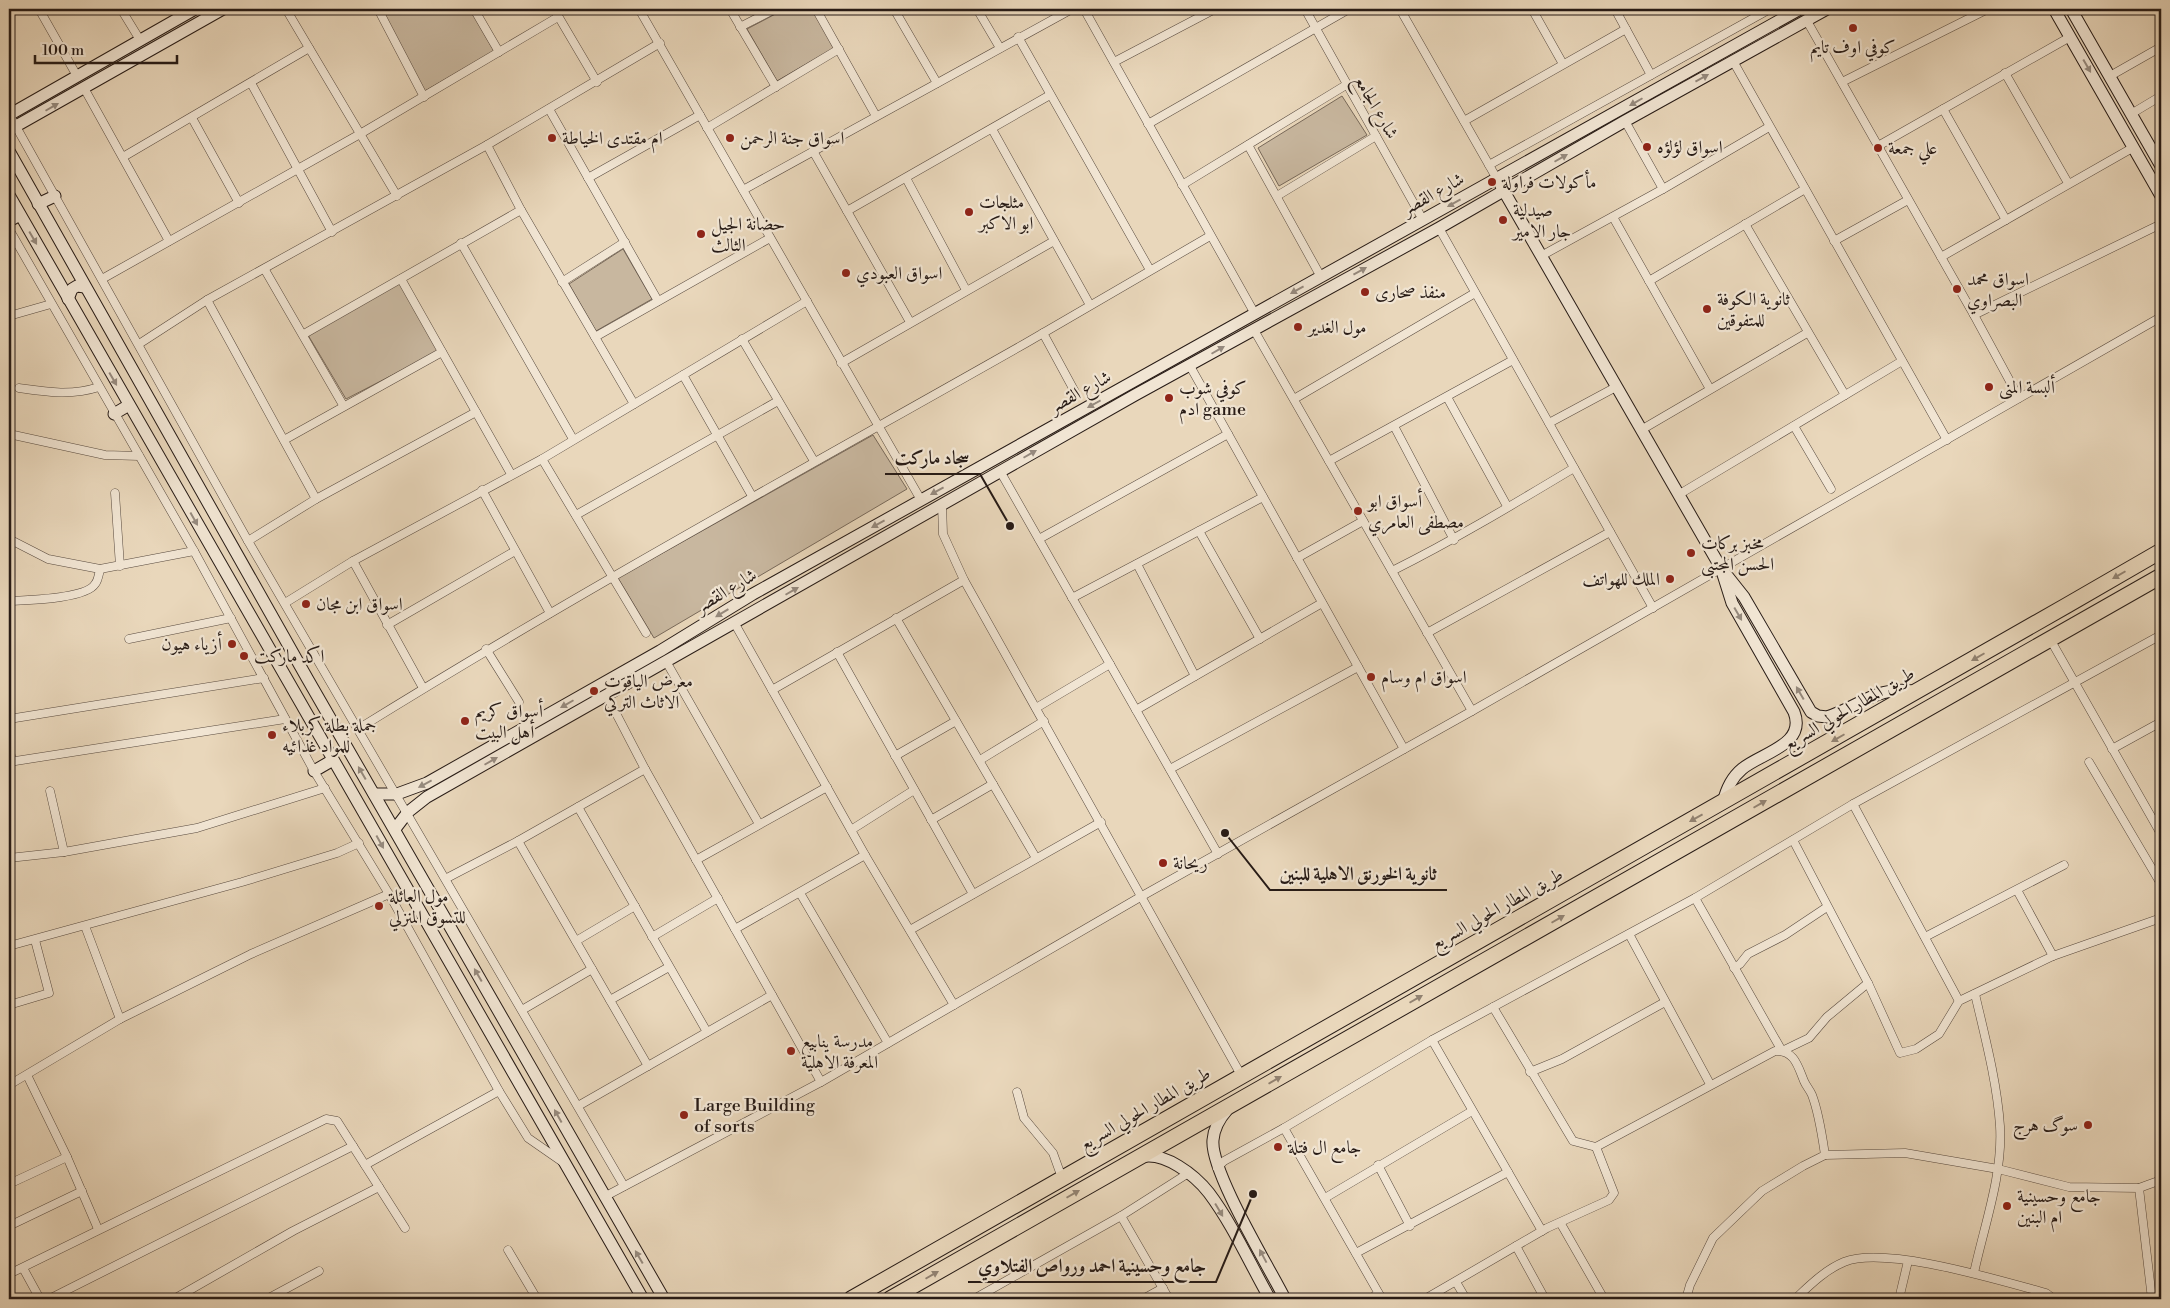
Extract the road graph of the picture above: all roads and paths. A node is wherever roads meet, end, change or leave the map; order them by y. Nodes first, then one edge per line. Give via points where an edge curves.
1 (39, 9) edge
2 (121, 9) edge
3 (195, 9) edge
4 (223, 9) edge
5 (286, 9) edge
6 (378, 9) edge
7 (474, 9) edge
8 (554, 9) edge
9 (641, 9) edge
10 (730, 9) edge
11 (775, 9) edge
12 (816, 9) edge
13 (894, 9) edge
14 (977, 9) edge
15 (1072, 9) edge
16 (1084, 9) edge
17 (1215, 9) edge
18 (1305, 9) edge
19 (1349, 9) edge
20 (1400, 9) edge
21 (1532, 9) edge
22 (1615, 9) edge
23 (1770, 9) edge
24 (1800, 9) edge
25 (1827, 9) edge
26 (1988, 9) edge
27 (2054, 9) edge
28 (2071, 9) edge
29 (2158, 9) edge
30 (2161, 15) edge
31 (558, 17) junction
32 (1779, 20) junction
33 (1807, 21) junction
34 (740, 27) junction
35 (1316, 28) junction
36 (1626, 29) junction
37 (1786, 33) junction
38 (2070, 36) junction
39 (1018, 37) junction
40 (1746, 39) junction
41 (140, 40) junction
42 (660, 43) junction
43 (2161, 47) edge
44 (309, 48) junction
45 (1000, 48) junction
46 (839, 49) junction
47 (1752, 51) junction
48 (499, 52) junction
49 (1733, 61) junction
50 (1114, 62) junction
51 (1563, 64) junction
52 (2005, 73) junction
53 (77, 76) junction
54 (1652, 76) junction
55 (2110, 76) junction
56 (597, 82) junction
57 (1842, 82) junction
58 (251, 83) junction
59 (937, 83) junction
60 (1346, 85) junction
61 (776, 87) junction
62 (84, 88) junction
63 (424, 96) junction
64 (1050, 96) junction
65 (2161, 96) edge
66 (1943, 108) junction
67 (549, 110) junction
68 (9, 114) edge
69 (2131, 114) junction
70 (700, 115) junction
71 (876, 116) junction
72 (192, 118) junction
73 (1464, 120) junction
74 (1625, 121) junction
75 (1148, 124) junction
76 (1769, 127) junction
77 (707, 128) junction
78 (12, 129) edge
79 (992, 129) junction
80 (360, 134) junction
81 (1376, 136) junction
82 (487, 145) junction
83 (1248, 145) junction
84 (1878, 146) junction
85 (2134, 148) junction
86 (9, 151) edge
87 (813, 151) junction
88 (123, 156) junction
89 (1489, 165) junction
90 (2161, 166) edge
91 (299, 169) junction
92 (588, 178) junction
93 (906, 178) junction
94 (1497, 179) junction
95 (2068, 183) junction
96 (1182, 185) junction
97 (1663, 189) junction
98 (1805, 189) junction
99 (743, 190) junction
100 (1504, 191) junction
101 (9, 195) edge
102 (55, 196) junction
103 (397, 196) junction
104 (1276, 196) junction
105 (2161, 196) edge
106 (1908, 200) junction
107 (239, 202) junction
108 (38, 204) junction
109 (521, 210) junction
110 (847, 211) junction
111 (20, 215) junction
112 (1613, 217) junction
113 (1423, 220) junction
114 (2006, 220) junction
115 (9, 221) edge
116 (1745, 224) junction
117 (2161, 224) edge
118 (1439, 228) junction
119 (9, 229) edge
120 (332, 232) junction
121 (1210, 236) junction
122 (770, 238) junction
123 (169, 241) junction
124 (1054, 241) junction
125 (1834, 241) junction
126 (625, 242) junction
127 (461, 243) junction
128 (1541, 256) junction
129 (68, 257) junction
130 (1942, 257) junction
131 (49, 267) junction
132 (265, 270) junction
133 (1150, 270) junction
134 (1320, 277) junction
135 (102, 279) junction
136 (401, 279) junction
137 (1649, 281) junction
138 (562, 282) junction
139 (85, 287) junction
140 (966, 290) junction
141 (1475, 293) junction
142 (68, 299) junction
143 (208, 300) junction
144 (658, 301) junction
145 (807, 301) junction
146 (51, 304) junction
147 (1090, 305) junction
148 (1255, 314) junction
149 (1974, 315) junction
150 (9, 316) edge
151 (2161, 317) edge
152 (910, 322) junction
153 (1254, 330) junction
154 (1806, 332) junction
155 (1043, 333) junction
156 (304, 334) junction
157 (594, 337) junction
158 (742, 339) junction
159 (139, 344) junction
160 (442, 352) junction
161 (1513, 360) junction
162 (1902, 361) junction
163 (840, 363) junction
164 (1190, 366) junction
165 (1148, 374) junction
166 (683, 375) junction
167 (1154, 385) junction
168 (99, 387) junction
169 (1616, 387) junction
170 (19, 388) dead end
171 (1710, 389) junction
172 (1075, 392) dead end
173 (1845, 395) junction
174 (1447, 397) junction
175 (1117, 398) junction
176 (2019, 398) junction
177 (1294, 399) junction
178 (778, 401) junction
179 (634, 404) junction
180 (129, 405) junction
181 (344, 405) junction
182 (476, 412) junction
183 (114, 414) junction
184 (1549, 423) junction
185 (877, 426) junction
186 (1394, 426) junction
187 (1794, 426) junction
188 (1641, 430) junction
189 (9, 434) edge
190 (1228, 434) junction
191 (718, 436) junction
192 (284, 440) junction
193 (573, 440) junction
194 (1947, 440) junction
195 (175, 444) junction
196 (158, 454) junction
197 (138, 456) junction
198 (542, 459) junction
199 (814, 461) junction
200 (1329, 461) junction
201 (1574, 468) junction
202 (1000, 471) junction
203 (512, 474) junction
204 (194, 478) junction
205 (1832, 489) dead end
206 (177, 490) junction
207 (482, 490) junction
208 (115, 493) dead end
209 (1678, 495) junction
210 (752, 496) junction
211 (1263, 497) junction
212 (316, 499) junction
213 (921, 500) junction
214 (942, 504) junction
215 (1507, 506) junction
216 (576, 515) junction
217 (1363, 521) junction
218 (1199, 531) junction
219 (1610, 532) junction
220 (1039, 539) junction
221 (9, 540) edge
222 (248, 540) junction
223 (1454, 540) junction
224 (194, 551) junction
225 (515, 551) junction
226 (2161, 551) edge
227 (1297, 558) junction
228 (353, 561) junction
229 (1137, 564) junction
230 (120, 566) junction
231 (1721, 568) junction
232 (100, 570) junction
233 (1392, 571) junction
234 (2161, 576) edge
235 (613, 577) junction
236 (964, 580) junction
237 (763, 589) junction
238 (1072, 598) junction
239 (746, 599) junction
240 (9, 601) edge
241 (285, 603) junction
242 (1322, 603) junction
243 (770, 604) junction
244 (1652, 608) junction
245 (550, 613) junction
246 (753, 614) junction
247 (231, 618) junction
248 (896, 618) junction
249 (735, 624) junction
250 (387, 625) junction
251 (646, 633) dead end
252 (1428, 633) junction
253 (2161, 635) edge
254 (129, 639) dead end
255 (1260, 639) junction
256 (2050, 640) junction
257 (486, 649) junction
258 (837, 652) junction
259 (667, 663) junction
260 (299, 664) junction
261 (1110, 664) junction
262 (1358, 667) junction
263 (282, 673) junction
264 (1195, 676) junction
265 (264, 678) junction
266 (2076, 683) junction
267 (423, 688) junction
268 (772, 690) junction
269 (1918, 692) junction
270 (316, 693) junction
271 (607, 696) junction
272 (519, 702) dead end
273 (299, 703) junction
274 (1036, 708) junction
275 (1136, 710) junction
276 (1472, 711) junction
277 (9, 719) edge
278 (286, 719) junction
279 (956, 721) junction
280 (1044, 721) junction
281 (2161, 722) edge
282 (358, 728) junction
283 (9, 745) edge
284 (1404, 749) junction
285 (2112, 749) junction
286 (895, 756) junction
287 (333, 760) junction
288 (980, 760) junction
289 (10, 762) edge
290 (2089, 762) dead end
291 (1170, 769) junction
292 (645, 770) junction
293 (314, 771) junction
294 (993, 784) junction
295 (827, 787) junction
296 (324, 788) junction
297 (914, 790) junction
298 (50, 791) dead end
299 (374, 794) junction
300 (397, 794) junction
301 (1724, 803) junction
302 (1853, 804) junction
303 (578, 807) junction
304 (408, 812) junction
305 (931, 820) junction
306 (1101, 822) junction
307 (759, 824) junction
308 (395, 829) junction
309 (851, 830) junction
310 (2161, 834) edge
311 (1793, 840) junction
312 (518, 841) junction
313 (359, 843) junction
314 (64, 852) junction
315 (1218, 854) junction
316 (866, 855) junction
317 (9, 858) edge
318 (1036, 858) junction
319 (696, 860) junction
320 (2064, 865) dead end
321 (446, 878) junction
322 (2161, 884) edge
323 (2017, 890) junction
324 (800, 893) junction
325 (389, 894) junction
326 (973, 894) junction
327 (1142, 896) junction
328 (718, 898) junction
329 (1695, 898) junction
330 (635, 906) junction
331 (1827, 908) junction
332 (2161, 918) edge
333 (85, 926) junction
334 (735, 929) junction
335 (910, 930) junction
336 (1629, 934) junction
337 (652, 936) junction
338 (1925, 937) junction
339 (35, 940) junction
340 (576, 941) junction
341 (9, 946) edge
342 (2053, 956) junction
343 (670, 967) junction
344 (1734, 968) junction
345 (592, 969) junction
346 (1868, 983) junction
347 (1975, 994) junction
348 (772, 995) junction
349 (610, 1000) junction
350 (1960, 1001) junction
351 (1665, 1002) junction
352 (9, 1005) edge
353 (954, 1005) junction
354 (1493, 1007) junction
355 (522, 1010) junction
356 (120, 1019) junction
357 (707, 1032) junction
358 (514, 1038) junction
359 (1432, 1040) junction
360 (888, 1043) junction
361 (498, 1050) junction
362 (1782, 1051) junction
363 (648, 1066) junction
364 (533, 1071) junction
365 (1530, 1072) junction
366 (27, 1075) junction
367 (1241, 1075) junction
368 (821, 1082) junction
369 (518, 1084) junction
370 (1710, 1084) junction
371 (9, 1085) edge
372 (499, 1091) junction
373 (1017, 1092) dead end
374 (1233, 1104) junction
375 (578, 1106) junction
376 (1472, 1111) junction
377 (1284, 1128) junction
378 (353, 1146) junction
379 (1596, 1147) junction
380 (1825, 1155) junction
381 (67, 1157) junction
382 (1135, 1158) junction
383 (564, 1163) junction
384 (366, 1165) junction
385 (1378, 1165) junction
386 (1217, 1168) junction
387 (1998, 1169) junction
388 (1508, 1172) junction
389 (1187, 1174) junction
390 (1062, 1178) junction
391 (2161, 1180) edge
392 (9, 1184) edge
393 (379, 1186) junction
394 (624, 1186) junction
395 (2139, 1188) junction
396 (82, 1191) junction
397 (604, 1197) junction
398 (1325, 1198) junction
399 (1121, 1216) junction
400 (1561, 1224) junction
401 (9, 1226) edge
402 (1410, 1226) junction
403 (404, 1228) dead end
404 (98, 1229) junction
405 (1542, 1231) junction
406 (1516, 1246) junction
407 (508, 1250) dead end
408 (1356, 1253) junction
409 (1908, 1261) junction
410 (23, 1268) junction
411 (319, 1271) dead end
412 (1974, 1273) junction
413 (9, 1274) edge
414 (1456, 1282) junction
415 (1163, 1288) junction
416 (1380, 1296) edge
417 (40, 1299) edge
418 (49, 1299) edge
419 (174, 1299) edge
420 (267, 1299) edge
421 (537, 1299) edge
422 (643, 1299) edge
423 (664, 1299) edge
424 (851, 1299) edge
425 (890, 1299) edge
426 (974, 1299) edge
427 (1144, 1299) edge
428 (1169, 1299) edge
429 (1270, 1299) edge
430 (1285, 1299) edge
431 (1368, 1299) edge
432 (1425, 1299) edge
433 (1466, 1299) edge
434 (1545, 1299) edge
435 (1604, 1299) edge
436 (1686, 1299) edge
437 (1795, 1299) edge
438 (1899, 1299) edge
439 (2054, 1299) edge
440 (2152, 1299) edge

1 - 53 street
2 - 41 street
3 - 41 street
4 - 62 street
5 - 44 street
6 - 63 street
7 - 48 street
8 - 31 street
9 - 42 street
10 - 34 street
11 - 34 street
12 - 46 street
13 - 59 street
14 - 45 street
15 - 39 street
16 - 50 street
17 - 50 street
18 - 35 street, شارع الجامع
19 - 35 street
20 - 73 street
21 - 51 street
22 - 36 street
23 - 54 street
24 - 32 street, شارع القصر
25 - 33 street
26 - 57 street
27 - 38 street
28 - 55 street
29 - 30 street
31 - 48 street
31 - 56 street
32 - 37 street via 1779,29
32 - 40 street, شارع القصر
33 - 37 street
33 - 57 street
34 - 61 street
35 - 60 street, شارع الجامع
35 - 75 street
36 - 51 street
36 - 54 street
37 - 47 street
38 - 52 street
38 -> 85 street
39 - 45 street
39 - 64 street
40 - 47 street via 1752,43
40 -> 94 street, شارع القصر
41 - 53 street
42 - 56 street
42 - 70 street
43 - 55 street
44 - 58 street
44 - 80 street
45 - 59 street
46 - 61 street
46 - 71 street
47 - 49 street
48 - 63 street
74 -> 49 street
49 - 76 street
50 - 75 street
51 - 73 street
52 - 66 street
52 - 95 street
53 - 68 street
54 - 89 street
55 - 69 street
56 - 67 street
57 - 84 street
58 - 72 street
58 - 91 street
59 - 71 street
60 - 81 street, شارع الجامع
60 - 83 street
61 - 77 street
78 -> 62 street
62 - 88 street
63 - 80 street
64 - 79 street
64 - 133 street
65 - 69 street
66 - 84 street
66 - 114 street
67 - 82 street
67 - 92 street
68 - 78 street
69 - 90 street
70 - 77 street
70 - 92 street
71 - 87 street
72 - 88 street
72 - 107 street
73 - 89 street
74 - 97 street
100 -> 74 street
75 - 96 street
76 - 97 street
76 - 98 street
77 - 99 street
78 - 102 street
79 - 93 street
79 - 124 street
80 - 91 street
80 - 103 street
81 - 104 street
81 - 113 street, شارع الجامع
82 - 103 street
82 - 109 street
83 - 96 street
83 - 104 street
84 - 106 street
85 - 95 street
85 - 105 street
86 - 108 street
87 - 99 street
87 - 110 street
88 - 123 street
89 - 94 street
91 - 107 street
91 - 120 street
92 - 126 street
93 - 110 street
93 - 140 street
94 - 100 street
94 -> 113 street, شارع القصر
95 - 114 street
96 - 121 street
97 - 112 street
98 - 116 street
98 - 125 street
99 - 122 street
100 - 118 street
100 - 128 street
101 - 111 street
102 - 108 street
102 - 135 street
103 - 120 street
104 - 134 street
106 - 125 street
106 - 130 street
107 - 123 street
108 - 129 street
109 - 127 street
109 - 138 street
110 - 152 street
111 - 115 street
111 -> 131 street
112 - 128 street
112 - 137 street
113 - 134 street, شارع القصر
114 - 130 street
116 - 137 street
116 - 154 street
117 - 149 street
118 - 141 street
153 -> 118 street
119 - 146 street
120 - 132 street
121 - 133 street
121 - 148 street
122 - 144 street
122 - 145 street
123 - 135 street
124 - 140 street
124 - 147 street
125 - 162 street
126 - 138 street
126 - 144 street
127 - 136 street
127 - 193 street
128 - 169 street
129 - 131 street via 62,268
129 - 139 street
130 - 149 street
131 - 142 street
132 - 143 street
132 - 156 street
133 - 147 street
134 -> 148 street, شارع القصر
135 - 159 street
136 - 156 street
136 - 160 street
137 - 171 street
138 - 157 street
139 - 142 street via 72,289
139 - 195 street
140 - 152 street
141 - 161 street
141 - 177 street
142 -> 180 street
143 - 159 street
143 - 192 street
144 - 157 street
145 - 158 street
145 - 163 street
146 - 150 street
146 - 168 street
147 - 155 street
148 - 165 street, شارع القصر
149 - 176 street
151 - 176 street
152 - 163 street
164 -> 153 street
153 - 177 street
154 - 171 street
154 - 173 street
155 - 172 street
155 - 185 street
156 - 181 street
157 - 179 street
158 - 166 street
158 - 178 street
159 - 222 street
160 - 181 street
160 - 182 street
161 - 174 street
161 - 184 street
162 - 173 street
162 - 194 street
163 - 185 street
164 - 167 street
164 - 190 street
165 - 167 street via 1148,381
165 - 175 street, شارع القصر
166 - 179 street
166 - 191 street
167 - 175 street
168 - 170 street via 66,394
168 - 183 street
169 - 184 street
169 - 188 street
171 - 188 street
173 - 187 street
174 - 186 street
174 - 215 street
202 -> 175 street
175 -> 213 street, شارع القصر
176 - 194 street
177 - 200 street
178 - 191 street
178 - 199 street
179 - 193 street
180 - 183 street
180 - 196 street
181 - 192 street
182 - 203 street
182 - 212 street
183 - 197 street
184 - 201 street
185 - 199 street
185 - 213 street
186 - 200 street
186 - 223 street
187 - 205 street
187 - 209 street
188 - 209 street
189 - 197 street via 105,455
190 - 211 street
190 - 220 street
191 - 210 street
191 - 216 street
192 - 212 street
193 - 198 street
194 - 231 street
195 - 196 street via 170,454
195 - 204 street
196 - 206 street
197 - 224 street
198 - 203 street
198 - 216 street
199 - 210 street
200 - 217 street
201 - 215 street
201 - 219 street
202 - 214 street
202 - 220 street
203 - 207 street
204 - 206 street via 181,480
204 - 260 street
206 -> 263 street
207 - 225 street
207 - 228 street
208 - 230 street
209 - 231 street
210 - 235 street
211 - 218 street
211 - 227 street
212 - 222 street
213 -> 237 street, شارع القصر
214 - 236 street via 943,534
243 -> 214 street
215 - 223 street
216 - 235 street
217 - 227 street
217 - 233 street
218 - 229 street
218 - 255 street
219 - 244 street
219 - 252 street
220 - 238 street
221 - 232 street via 48,559
222 - 241 street
223 - 233 street
224 - 230 street
224 - 247 street
225 - 245 street
225 - 250 street
226 -> 269 highway, طريق المطار الحولي السريع
227 - 242 street
228 - 241 street
228 - 250 street
229 - 238 street
229 - 264 street
230 - 232 street
231 - 244 street
269 -> 231 street via 1884,691 1831,716 1814,714 1744,597
231 -> 301 street via 1732,603 1797,722 1790,740 1736,775
232 - 240 street via 96,584 90,589 71,595
233 - 252 street
234 - 256 highway
235 - 245 street
235 - 251 street
236 - 248 street
236 - 274 street
237 - 239 street, شارع القصر
237 - 243 street via 764,598
238 - 261 street
239 - 246 street via 753,605
239 -> 300 street, شارع القصر via 427,783
241 - 282 street
242 - 255 street
242 - 262 street
243 - 246 street
244 - 276 street
245 - 257 street
246 - 249 street
247 - 254 street
247 - 265 street
248 - 258 street
248 - 279 street
249 - 259 street
249 - 268 street
250 - 267 street
252 - 276 street
253 - 266 street
255 - 264 street
256 - 266 street
374 -> 256 highway
257 - 267 street
257 - 272 street
258 - 268 street
258 - 286 street
259 - 271 street
259 - 307 street
260 - 263 street via 294,673
260 - 270 street
261 - 274 street
261 - 275 street
262 - 284 street
262 - 291 street
263 - 273 street
264 - 275 street
265 - 277 street
265 - 278 street
266 - 285 street
266 - 302 street
267 - 282 street
268 - 295 street
269 -> 301 highway, طريق المطار الحولي السريع
270 - 273 street via 306,692
299 -> 270 street
271 - 292 street
304 -> 271 street via 428,797
273 - 287 street
274 - 280 street
275 - 291 street
276 - 284 street
278 - 289 street
278 - 293 street
279 - 286 street
279 - 288 street
280 - 288 street
280 - 306 street
281 - 285 street
282 - 300 street
283 - 289 street
284 - 315 street
285 - 310 street
286 - 297 street
287 - 293 street
287 -> 361 street
288 - 294 street
290 - 322 street
291 - 315 street
292 - 303 street
292 - 319 street
293 - 296 street
294 - 305 street
294 - 318 street
295 - 307 street
295 - 309 street
296 - 313 street
296 - 314 street via 197,828
297 - 305 street
297 - 309 street
298 - 314 street
299 - 300 street, شارع القصر
299 - 308 street
300 - 304 street
301 -> 367 highway, طريق المطار الحولي السريع
302 - 311 street
302 - 338 street
303 - 312 street
303 - 330 street
304 - 308 street
304 - 321 street
305 - 326 street
306 - 318 street
306 - 327 street
307 - 319 street
358 -> 308 street
309 - 316 street
311 - 329 street
311 - 331 street
312 - 321 street
312 - 340 street
313 - 325 street
313 - 333 street via 337,853
314 - 317 street
315 - 327 street
316 - 324 street
316 - 335 street
318 - 326 street
319 - 328 street
320 - 323 street
321 - 355 street
323 - 338 street
323 - 342 street
324 - 334 street
324 - 360 street
325 - 356 street via 251,954
325 - 372 street
326 - 335 street
327 - 353 street
327 - 367 street
328 - 334 street
328 - 337 street
329 - 336 street
329 - 344 street
330 - 337 street
330 - 340 street
331 - 344 street via 1748,954
331 - 346 street
332 - 342 street
333 - 339 street
333 - 356 street
334 - 348 street
335 - 353 street
336 - 351 street
336 - 354 street
337 - 343 street
338 - 350 street
339 - 341 street
339 - 352 street via 49,993
340 - 345 street
342 - 347 street
343 - 349 street
343 - 357 street
344 - 362 street
345 - 349 street
345 - 355 street
346 - 350 street via 1900,1053 1916,1049 1939,1034
346 - 362 street via 1826,1017 1809,1038
347 - 350 street
347 - 387 street via 1990,1058 2000,1127
348 - 357 street
348 - 368 street
349 - 363 street
351 - 365 street via 1562,1059
351 - 370 street
353 - 360 street
354 - 359 street
354 - 365 street
355 - 375 street
356 - 366 street
357 - 363 street
358 - 361 street via 508,1049
358 - 364 street
359 - 376 street
359 - 377 street
360 - 368 street
361 - 369 street
362 - 370 street via 1775,1051
362 - 380 street via 1791,1055 1799,1065 1812,1094
363 - 375 street
364 - 369 street via 522,1074
397 -> 364 street
365 - 379 street via 1573,1141
366 - 371 street
366 - 381 street
367 - 390 highway, طريق المطار الحولي السريع
368 - 394 street
369 - 383 street
370 - 379 street
372 - 383 street via 528,1138
372 - 384 street
373 - 390 street via 1024,1118 1054,1153
374 - 382 highway
374 - 386 street via 1218,1120 1213,1140
375 - 394 street
376 - 385 street
376 - 388 street
377 - 386 street via 1224,1160
377 - 398 street
378 - 384 street
378 - 404 street via 337,1121 318,1122
378 - 418 street
379 - 400 street via 1614,1193 1609,1200
380 - 387 street via 1904,1153
380 - 436 street via 1762,1191 1713,1238
381 - 392 street
381 - 396 street
382 - 389 street via 1164,1158
425 -> 382 highway
383 - 422 street
384 - 393 street
385 - 398 street
385 - 402 street
430 -> 386 street
387 - 395 street via 2069,1187
387 - 412 street
388 - 402 street
388 - 405 street
389 - 399 street
389 -> 429 street via 1208,1192
390 - 424 highway, طريق المطار الحولي السريع
391 - 395 street
393 - 403 street
393 - 419 street
394 - 397 street
395 - 440 street
396 - 401 street
396 - 404 street
423 -> 397 street
398 - 408 street
399 - 415 street
399 - 426 street
400 - 405 street
400 - 435 street
402 - 408 street
404 - 410 street
405 - 406 street
406 - 414 street
406 - 434 street
407 - 421 street
408 - 416 street
409 - 412 street
409 - 437 street via 1873,1256 1844,1262 1816,1279
409 - 438 street
410 - 413 street
410 - 417 street
411 - 420 street
412 - 439 street via 2046,1293
414 - 432 street
414 - 433 street
415 - 427 street
415 - 428 street
416 - 431 street

